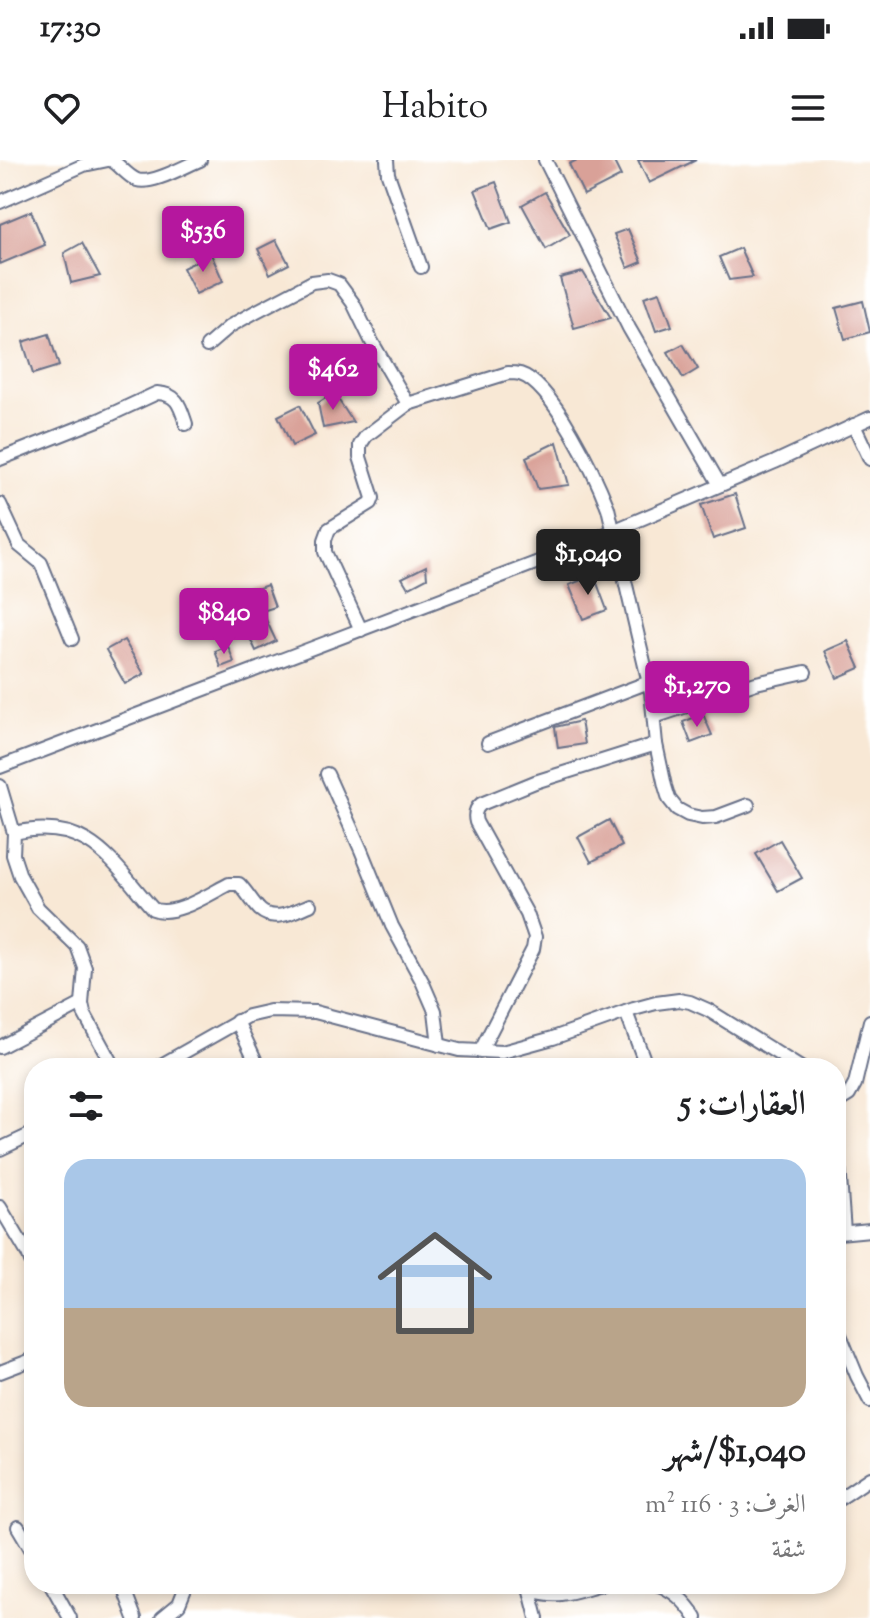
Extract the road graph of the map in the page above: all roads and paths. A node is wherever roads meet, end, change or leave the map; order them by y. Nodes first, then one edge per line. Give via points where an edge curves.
1 (109, 160) edge
2 (200, 160) edge
3 (387, 160) edge
4 (545, 160) edge
5 (0, 202) edge
6 (421, 267) dead end
7 (207, 346) dead end
8 (408, 404) junction
9 (870, 418) edge
10 (186, 424) dead end
11 (854, 425) junction
12 (0, 459) edge
13 (870, 459) edge
14 (720, 485) junction
15 (0, 504) edge
16 (614, 531) junction
17 (361, 630) junction
18 (72, 639) dead end
19 (805, 672) dead end
20 (649, 682) junction
21 (654, 717) junction
22 (488, 743) dead end
23 (656, 744) junction
24 (0, 767) edge
25 (327, 774) dead end
26 (0, 786) edge
27 (748, 805) dead end
28 (14, 833) junction
29 (15, 864) junction
30 (0, 867) edge
31 (310, 905) dead end
32 (82, 1004) junction
33 (626, 1012) junction
34 (237, 1021) junction
35 (870, 1021) edge
36 (439, 1045) junction
37 (0, 1047) edge
38 (480, 1052) junction
39 (108, 1058) edge
40 (173, 1058) edge
41 (254, 1058) edge
42 (643, 1058) edge
43 (785, 1058) edge
44 (846, 1097) edge
45 (24, 1138) edge
46 (0, 1149) edge
47 (0, 1207) edge
48 (870, 1230) edge
49 (15, 1232) junction
50 (846, 1232) edge
51 (0, 1237) edge
52 (24, 1250) edge
53 (846, 1351) edge
54 (24, 1363) edge
55 (0, 1372) edge
56 (870, 1401) edge
57 (870, 1478) edge
58 (846, 1494) edge
59 (18, 1527) dead end
60 (24, 1537) edge
61 (57, 1594) edge
62 (126, 1594) edge
63 (184, 1594) edge
64 (531, 1594) edge
65 (544, 1594) edge
66 (567, 1594) edge
67 (675, 1594) edge
68 (70, 1618) edge
69 (135, 1618) edge
70 (162, 1618) edge
71 (537, 1618) edge
72 (696, 1618) edge

1 - 2 street via 143,181
1 - 5 street via 84,165
3 - 6 street
4 - 14 street via 629,328
7 - 8 street via 255,312 312,282 328,280 339,284 353,303
8 - 16 street via 508,373 521,374 562,417 598,482
8 - 17 street via 360,445 371,503 329,529 325,540 325,552
9 - 11 street
10 - 12 street via 175,398 157,393
11 - 13 street
11 - 14 street
14 - 16 street
15 - 18 street via 19,545 41,563
16 - 17 street
16 - 20 street
17 - 24 street
19 - 21 street
20 - 21 street
20 - 22 street
21 - 23 street
23 - 27 street via 669,799 677,809 702,818
23 - 38 street via 535,782 477,807 476,822 535,937
25 - 36 street via 435,1011
26 - 28 street
28 - 29 street
28 - 31 street via 47,829 80,836 111,859 157,911 172,912 229,884 239,884 261,911 272,916
29 - 30 street
29 - 32 street via 38,908 80,952 85,975
32 - 37 street
32 - 39 street
33 - 38 street via 520,1048
33 - 42 street
33 - 43 street via 656,1003 690,1002
34 - 36 street via 270,1011 315,1012
34 - 40 street
34 - 41 street
35 - 44 street via 855,1084
36 - 38 street
45 - 46 street
47 - 49 street
48 - 50 street
49 - 51 street
49 - 52 street
53 - 56 street
54 - 55 street
57 - 58 street
59 - 60 street
61 - 68 street
62 - 69 street
63 - 70 street
64 - 71 street
65 - 66 street
67 - 72 street

